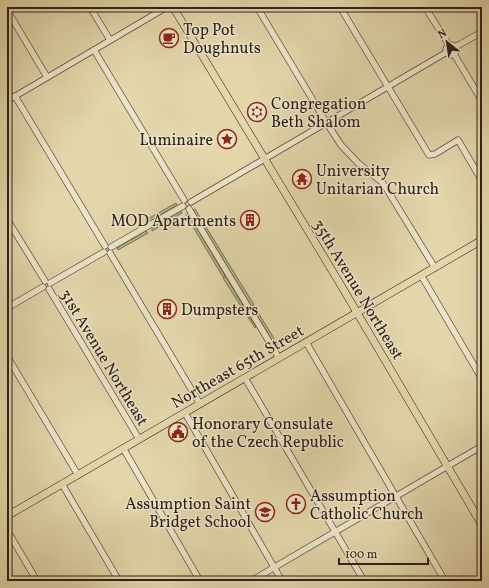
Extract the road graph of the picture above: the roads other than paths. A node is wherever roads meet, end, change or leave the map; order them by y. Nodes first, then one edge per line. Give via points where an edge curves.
1 (90, 7) edge
2 (167, 7) edge
3 (173, 7) edge
4 (256, 7) edge
5 (340, 7) edge
6 (426, 7) edge
7 (7, 10) edge
8 (482, 32) edge
9 (110, 40) junction
10 (449, 45) junction
11 (455, 47) junction
12 (94, 50) junction
13 (447, 52) junction
14 (454, 54) junction
15 (47, 77) junction
16 (388, 87) junction
17 (15, 96) junction
18 (7, 101) edge
19 (482, 101) edge
20 (326, 122) junction
21 (265, 158) junction
22 (482, 181) edge
23 (191, 202) junction
24 (183, 203) junction
25 (189, 208) junction
26 (7, 219) edge
27 (482, 240) edge
28 (108, 250) junction
29 (435, 268) junction
30 (421, 275) junction
31 (47, 285) junction
32 (7, 308) edge
33 (357, 312) junction
34 (306, 342) junction
35 (7, 356) edge
36 (279, 358) junction
37 (245, 378) junction
38 (482, 379) edge
39 (200, 404) junction
40 (185, 413) junction
41 (139, 439) junction
42 (482, 446) edge
43 (123, 448) junction
44 (447, 466) junction
45 (78, 475) junction
46 (62, 484) junction
47 (395, 497) junction
48 (8, 513) edge
49 (482, 525) edge
50 (7, 530) edge
51 (335, 531) junction
52 (274, 568) junction
53 (37, 581) edge
54 (119, 581) edge
55 (200, 581) edge
56 (251, 581) edge
57 (282, 581) edge
58 (364, 581) edge
59 (445, 581) edge

1 - 9 street
2 - 9 street
3 - 21 main road, 35th Avenue Northeast
4 - 20 street
5 - 16 street
6 - 10 street
7 - 15 street
8 - 11 street
9 - 12 street
10 - 11 street
10 - 13 street via 446,48
11 - 14 street
12 - 15 street
12 - 24 street
13 - 14 street
13 - 16 street
14 - 19 street
15 - 17 street
16 - 20 street
16 - 22 street via 428,155 435,154 458,140
17 - 18 street
17 - 28 street
20 - 21 street
20 - 29 street via 349,154 383,182
21 - 23 street
21 - 33 main road, 35th Avenue Northeast
23 - 24 street via 188,200
23 - 25 street
24 - 25 street via 185,209
24 - 28 street
25 - 36 street
26 - 31 street, 31st Avenue Northeast
27 - 29 main road, Northeast 65th Street
28 - 31 street
28 - 39 street
29 - 30 main road, Northeast 65th Street
30 - 33 main road, Northeast 65th Street
30 - 38 street
31 - 32 street
31 - 41 street, 31st Avenue Northeast
33 - 34 main road, Northeast 65th Street
33 - 44 main road, 35th Avenue Northeast
34 - 36 main road, Northeast 65th Street
34 - 47 street
35 - 45 street
36 - 37 main road, Northeast 65th Street
37 - 39 main road, Northeast 65th Street
37 - 51 street
39 - 40 main road, Northeast 65th Street
40 - 41 main road, Northeast 65th Street
40 - 52 street
41 - 43 main road, Northeast 65th Street
42 - 44 street
43 - 45 main road, Northeast 65th Street
43 - 55 street, 31st Avenue Northeast
44 - 47 street
44 - 49 main road, 35th Avenue Northeast
45 - 46 main road, Northeast 65th Street
46 - 48 main road, Northeast 65th Street
46 - 54 street
47 - 51 street
47 - 59 street
50 - 53 street
51 - 52 street
51 - 58 street
52 - 56 street
52 - 57 street

